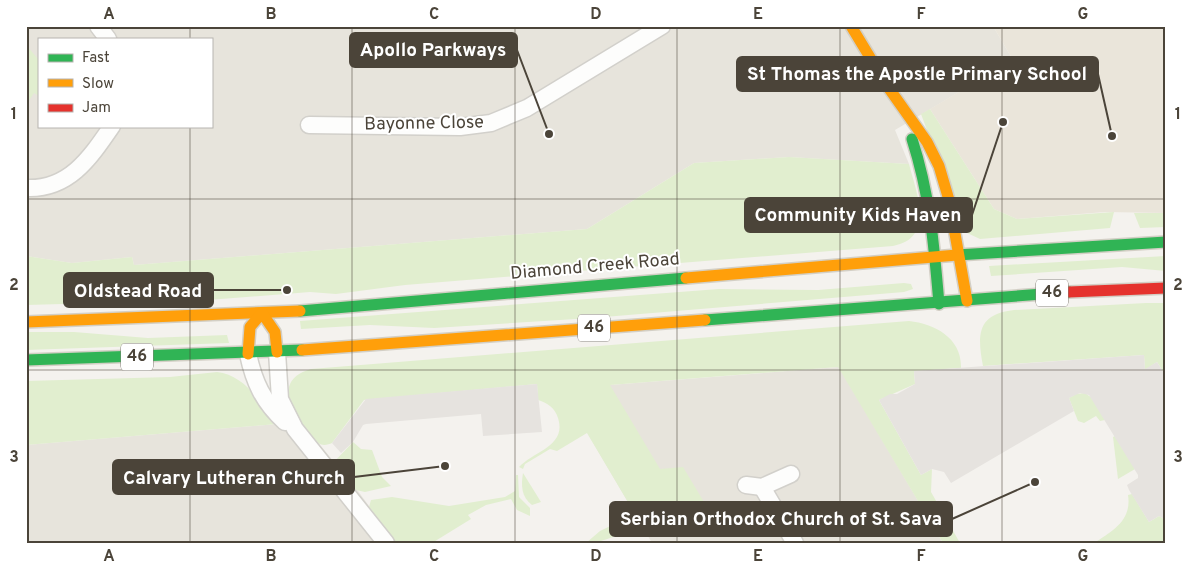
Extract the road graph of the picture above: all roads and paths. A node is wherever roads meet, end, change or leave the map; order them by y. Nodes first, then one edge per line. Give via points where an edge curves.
1 (98, 26) edge
2 (662, 26) edge
3 (851, 26) edge
4 (107, 38) edge
5 (888, 87) junction
6 (309, 125) dead end
7 (111, 128) edge
8 (26, 188) edge
9 (1166, 242) edge
10 (960, 255) junction
11 (934, 257) junction
12 (1166, 288) edge
13 (967, 301) junction
14 (939, 304) junction
15 (262, 312) junction
16 (26, 322) edge
17 (277, 352) junction
18 (248, 354) junction
19 (26, 360) edge
20 (295, 429) junction
21 (791, 474) dead end
22 (386, 543) edge
23 (795, 543) edge

1 - 4 street
2 - 6 street, Bayonne Close via 527,108 490,123 460,127
3 - 5 main road
5 - 10 main road via 928,142 939,166
5 - 11 main road via 911,135 924,176
7 - 8 street via 93,155 72,175 46,187
9 - 10 main road, Diamond Creek Road / 46
10 - 11 main road, Diamond Creek Road / 46
10 - 13 main road
11 - 14 main road
11 - 15 main road, Diamond Creek Road / 46
12 - 13 main road, 46
13 - 14 main road, 46
14 - 17 main road, 46
15 - 16 main road, Diamond Creek Road / 46
15 - 17 main road via 274,332
15 - 18 main road via 250,327
17 - 18 main road, 46
17 - 20 street via 280,399
18 - 19 main road, 46
18 - 20 street via 253,379 262,394
20 - 22 street
21 - 23 street via 754,486

